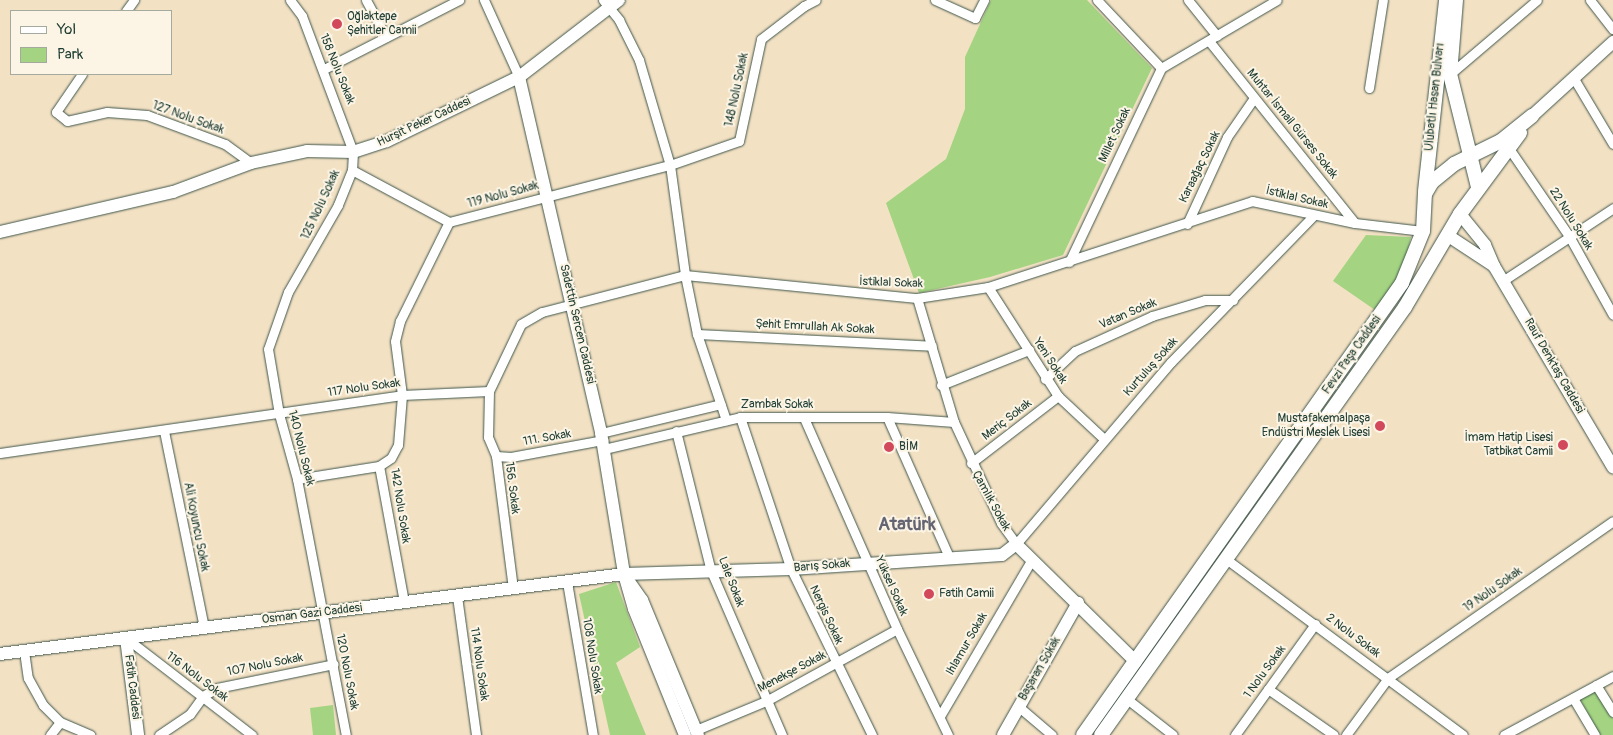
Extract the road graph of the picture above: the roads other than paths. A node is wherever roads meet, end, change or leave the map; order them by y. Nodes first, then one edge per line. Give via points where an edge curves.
1 (290, 0) edge
2 (366, 0) edge
3 (459, 0) edge
4 (484, 0) edge
5 (619, 0) edge
6 (816, 0) edge
7 (935, 0) edge
8 (984, 0) edge
9 (1097, 0) edge
10 (1188, 0) edge
11 (1277, 0) edge
12 (1383, 0) edge
13 (1446, 0) edge
14 (1456, 0) edge
15 (1537, 0) edge
16 (1590, 0) edge
17 (802, 3) edge
18 (605, 4) edge
19 (1613, 29) edge
20 (386, 37) junction
21 (1213, 38) junction
22 (1612, 44) edge
23 (1160, 68) junction
24 (324, 69) junction
25 (81, 75) edge
26 (519, 76) junction
27 (1444, 77) junction
28 (1573, 77) junction
29 (1369, 88) dead end
30 (1254, 98) junction
31 (1532, 116) joint
32 (1505, 144) junction
33 (1613, 144) edge
34 (353, 152) junction
35 (1468, 157) junction
36 (252, 163) junction
37 (670, 165) junction
38 (352, 170) junction
39 (1478, 188) junction
40 (1425, 194) junction
41 (548, 196) junction
42 (1613, 208) edge
43 (1460, 214) junction
44 (1314, 215) junction
45 (449, 222) junction
46 (1355, 223) junction
47 (1186, 224) junction
48 (1423, 231) junction
49 (0, 232) edge
50 (1447, 235) junction
51 (1569, 236) junction
52 (1069, 262) junction
53 (1494, 266) junction
54 (684, 275) junction
55 (1504, 280) junction
56 (988, 287) junction
57 (288, 292) joint
58 (917, 298) junction
59 (1233, 300) junction
60 (573, 303) junction
61 (1612, 310) edge
62 (697, 334) junction
63 (932, 346) junction
64 (1028, 350) junction
65 (1045, 379) junction
66 (941, 385) junction
67 (489, 391) junction
68 (402, 395) junction
69 (1058, 396) junction
70 (721, 404) junction
71 (279, 414) junction
72 (740, 416) junction
73 (887, 417) junction
74 (804, 418) junction
75 (726, 420) junction
76 (954, 422) junction
77 (164, 431) junction
78 (676, 432) junction
79 (1104, 438) junction
80 (603, 441) junction
81 (0, 453) edge
82 (496, 456) junction
83 (971, 463) junction
84 (380, 466) junction
85 (1613, 467) edge
86 (297, 479) junction
87 (1613, 521) edge
88 (1016, 544) junction
89 (949, 557) junction
90 (1032, 559) junction
91 (1226, 559) junction
92 (867, 562) junction
93 (791, 569) junction
94 (712, 571) junction
95 (624, 574) junction
96 (567, 582) junction
97 (513, 589) junction
98 (457, 596) junction
99 (404, 602) junction
100 (1078, 603) junction
101 (323, 613) junction
102 (1315, 624) junction
103 (204, 628) junction
104 (897, 630) junction
105 (126, 638) junction
106 (24, 651) junction
107 (0, 654) edge
108 (1136, 662) junction
109 (835, 663) junction
110 (334, 664) junction
111 (1613, 676) edge
112 (1388, 678) junction
113 (1596, 685) junction
114 (1268, 688) junction
115 (202, 696) junction
116 (1573, 698) junction
117 (1128, 699) junction
118 (766, 701) junction
119 (1019, 707) junction
120 (1613, 712) edge
121 (940, 716) junction
122 (60, 722) junction
123 (693, 733) edge
124 (945, 734) edge
125 (50, 735) edge
126 (90, 735) edge
127 (138, 735) edge
128 (159, 735) edge
129 (252, 735) edge
130 (346, 735) edge
131 (476, 735) edge
132 (593, 735) edge
133 (782, 735) edge
134 (872, 735) edge
135 (1003, 735) edge
136 (1052, 735) edge
137 (1083, 735) edge
138 (1101, 735) edge
139 (1173, 735) edge
140 (1235, 735) edge
141 (1334, 735) edge
142 (1346, 735) edge
143 (1464, 735) edge
144 (1504, 735) edge
145 (1595, 735) edge

1 - 24 street, 158 Nolu Sokak via 302,16
2 - 20 street
3 - 20 street
4 - 26 street
5 - 18 street, Hurşit Peker Caddesi
6 - 17 street, 148 Nolu Sokak
7 - 8 street via 975,18
9 - 23 street
10 - 21 street, Muhtar İsmail Gürses Sokak
11 - 21 street
12 - 29 street
13 - 27 main road, Ulubatlı Hasan Bulvarı
14 - 27 main road, Ulubatlı Hasan Bulvarı
15 - 27 street
16 - 19 street
17 - 37 street, 148 Nolu Sokak via 761,39 739,141
18 - 26 street, Hurşit Peker Caddesi
18 - 37 street via 619,20 639,60
20 - 24 street
21 - 23 street
21 - 30 street, Muhtar İsmail Gürses Sokak
22 - 28 street, Fevzi Paşa Caddesi
23 - 52 street, Millet Sokak
24 - 34 street, 158 Nolu Sokak
25 - 36 street, 127 Nolu Sokak via 56,112 67,121 107,112 147,115 225,144
26 - 34 street, Hurşit Peker Caddesi via 387,141
26 - 41 street, Sadettin Sercen Caddesi
27 - 35 main road, Ulubatlı Hasan Bulvarı
27 - 40 main road, Ulubatlı Hasan Bulvarı
28 - 31 street, Fevzi Paşa Caddesi
28 - 33 street
30 - 46 street, Muhtar İsmail Gürses Sokak
30 - 47 street, Karaağaç Sokak via 1227,137
31 - 32 main road, Fevzi Paşa Caddesi
32 - 35 main road, Fevzi Paşa Caddesi
32 - 39 main road, Fevzi Paşa Caddesi
32 - 51 street, 22 Nolu Sokak
34 - 36 street, Hurşit Peker Caddesi via 307,151
34 - 38 street, 125 Nolu Sokak
35 - 39 main road, Ulubatlı Hasan Bulvarı
35 - 40 main road, Fevzi Paşa Caddesi via 1441,174
36 - 49 street, Hurşit Peker Caddesi via 173,192
37 - 41 street, 119 Nolu Sokak
37 - 54 street
38 - 45 street
38 - 57 street, 125 Nolu Sokak via 322,238
39 - 43 main road, Fevzi Paşa Caddesi
40 - 48 main road, Fevzi Paşa Caddesi
41 - 45 street, 119 Nolu Sokak
41 - 60 street, Sadettin Sercen Caddesi
42 - 51 street
43 - 50 main road, Fevzi Paşa Caddesi
43 - 53 street via 1485,245
44 - 46 street, İstiklal Sokak
44 - 47 street, İstiklal Sokak via 1252,201 1217,210
44 - 59 street, Kurtuluş Sokak
45 - 68 street, 142 Nolu Sokak via 400,321 395,341
46 - 48 street, İstiklal Sokak
47 - 52 street, İstiklal Sokak
48 - 50 main road
48 - 108 main road, Fevzi Paşa Caddesi via 1402,283
50 - 53 street
50 - 91 main road, Fevzi Paşa Caddesi via 1405,307
51 - 55 street
51 - 61 street, 22 Nolu Sokak
52 - 56 street, İstiklal Sokak
53 - 55 street, Rauf Denktaş Caddesi
54 - 58 street, İstiklal Sokak
54 - 60 street
54 - 62 street
55 - 85 street, Rauf Denktaş Caddesi
56 - 58 street, İstiklal Sokak
56 - 64 street, Yeni Sokak
57 - 71 street, 140 Nolu Sokak via 268,350
58 - 63 street, Çamlık Sokak
59 - 65 street, Vatan Sokak via 1205,300 1152,316 1075,351
59 - 79 street, Kurtuluş Sokak via 1171,362
60 - 67 street via 542,312 521,324
60 - 80 street, Sadettin Sercen Caddesi
62 - 63 street, Şehit Emrullah Ak Sokak
62 - 70 street
63 - 66 street, Çamlık Sokak
64 - 65 street, Yeni Sokak
64 - 66 street
65 - 69 street, Yeni Sokak
66 - 76 street, Çamlık Sokak
67 - 68 street, 117 Nolu Sokak
67 - 82 street, 156. Sokak via 488,436
68 - 71 street, 117 Nolu Sokak
68 - 84 street, 142 Nolu Sokak via 398,445 391,458
69 - 79 street, Yeni Sokak
69 - 83 street, Meriç Sokak
70 - 75 street
70 - 80 street
71 - 77 street, 117 Nolu Sokak
71 - 86 street, 140 Nolu Sokak
72 - 74 street, Zambak Sokak
72 - 75 street, Zambak Sokak
72 - 93 street, Nergis Sokak
73 - 74 street, Zambak Sokak
73 - 76 street, Zambak Sokak
73 - 89 street
74 - 92 street, Yüksel Sokak
75 - 78 street, Zambak Sokak
76 - 83 street, Çamlık Sokak
77 - 81 street, 117 Nolu Sokak
77 - 103 street, Ali Koyuncu Sokak
78 - 80 street, Zambak Sokak
78 - 94 street, Lale Sokak
79 - 88 street, Kurtuluş Sokak
80 - 82 street, 111. Sokak via 511,457
80 - 95 street, Sadettin Sercen Caddesi
82 - 97 street, 156. Sokak
83 - 88 street, Çamlık Sokak via 1001,523
84 - 86 street
84 - 99 street, 142 Nolu Sokak
86 - 101 street, 140 Nolu Sokak
87 - 112 street, 19 Nolu Sokak
88 - 89 street, Barış Sokak via 1002,555
88 - 90 street, Çamlık Sokak
89 - 92 street, Barış Sokak
90 - 100 street, Çamlık Sokak
90 - 121 street, Ihlamur Sokak
91 - 102 street, 2 Nolu Sokak
91 - 117 main road, Fevzi Paşa Caddesi
92 - 93 street, Barış Sokak
92 - 104 street, Yüksel Sokak
93 - 94 street, Barış Sokak
93 - 109 street, Nergis Sokak
94 - 95 street, Barış Sokak
94 - 118 street, Lale Sokak
95 - 96 street, Osman Gazi Caddesi
95 - 123 street, Sadettin Sercen Caddesi via 634,609
96 - 97 street, Osman Gazi Caddesi
96 - 132 street, 108 Nolu Sokak
97 - 98 street, Osman Gazi Caddesi
98 - 99 street, Osman Gazi Caddesi
98 - 131 street, 114 Nolu Sokak
99 - 101 street, Osman Gazi Caddesi
100 - 108 street, Çamlık Sokak
100 - 119 street, Başaran Sokak
101 - 103 street, Osman Gazi Caddesi
101 - 110 street, 120 Nolu Sokak
102 - 112 street, 2 Nolu Sokak
102 - 114 street, 1 Nolu Sokak
103 - 105 street, Osman Gazi Caddesi
104 - 109 street, Menekşe Sokak
104 - 121 street, Yüksel Sokak
105 - 106 street, Osman Gazi Caddesi
105 - 115 street, 116 Nolu Sokak
105 - 127 street, Fatih Caddesi
106 - 107 street, Osman Gazi Caddesi
106 - 122 street via 28,678 43,705
108 - 137 main road, Fevzi Paşa Caddesi
109 - 118 street, Menekşe Sokak
109 - 134 street, Nergis Sokak
110 - 115 street, 107 Nolu Sokak via 236,683
110 - 130 street, 120 Nolu Sokak
111 - 113 street
112 - 142 street, 19 Nolu Sokak
112 - 143 street, 2 Nolu Sokak
113 - 116 street
113 - 120 street
114 - 140 street, 1 Nolu Sokak
114 - 141 street
115 - 128 street via 190,714
115 - 129 street, 116 Nolu Sokak
116 - 144 street
116 - 145 street
117 - 138 main road, Fevzi Paşa Caddesi
117 - 139 street
118 - 123 street, Menekşe Sokak
118 - 133 street, Lale Sokak
119 - 135 street, Başaran Sokak
119 - 136 street
121 - 124 street, Yüksel Sokak
122 - 125 street
122 - 126 street

